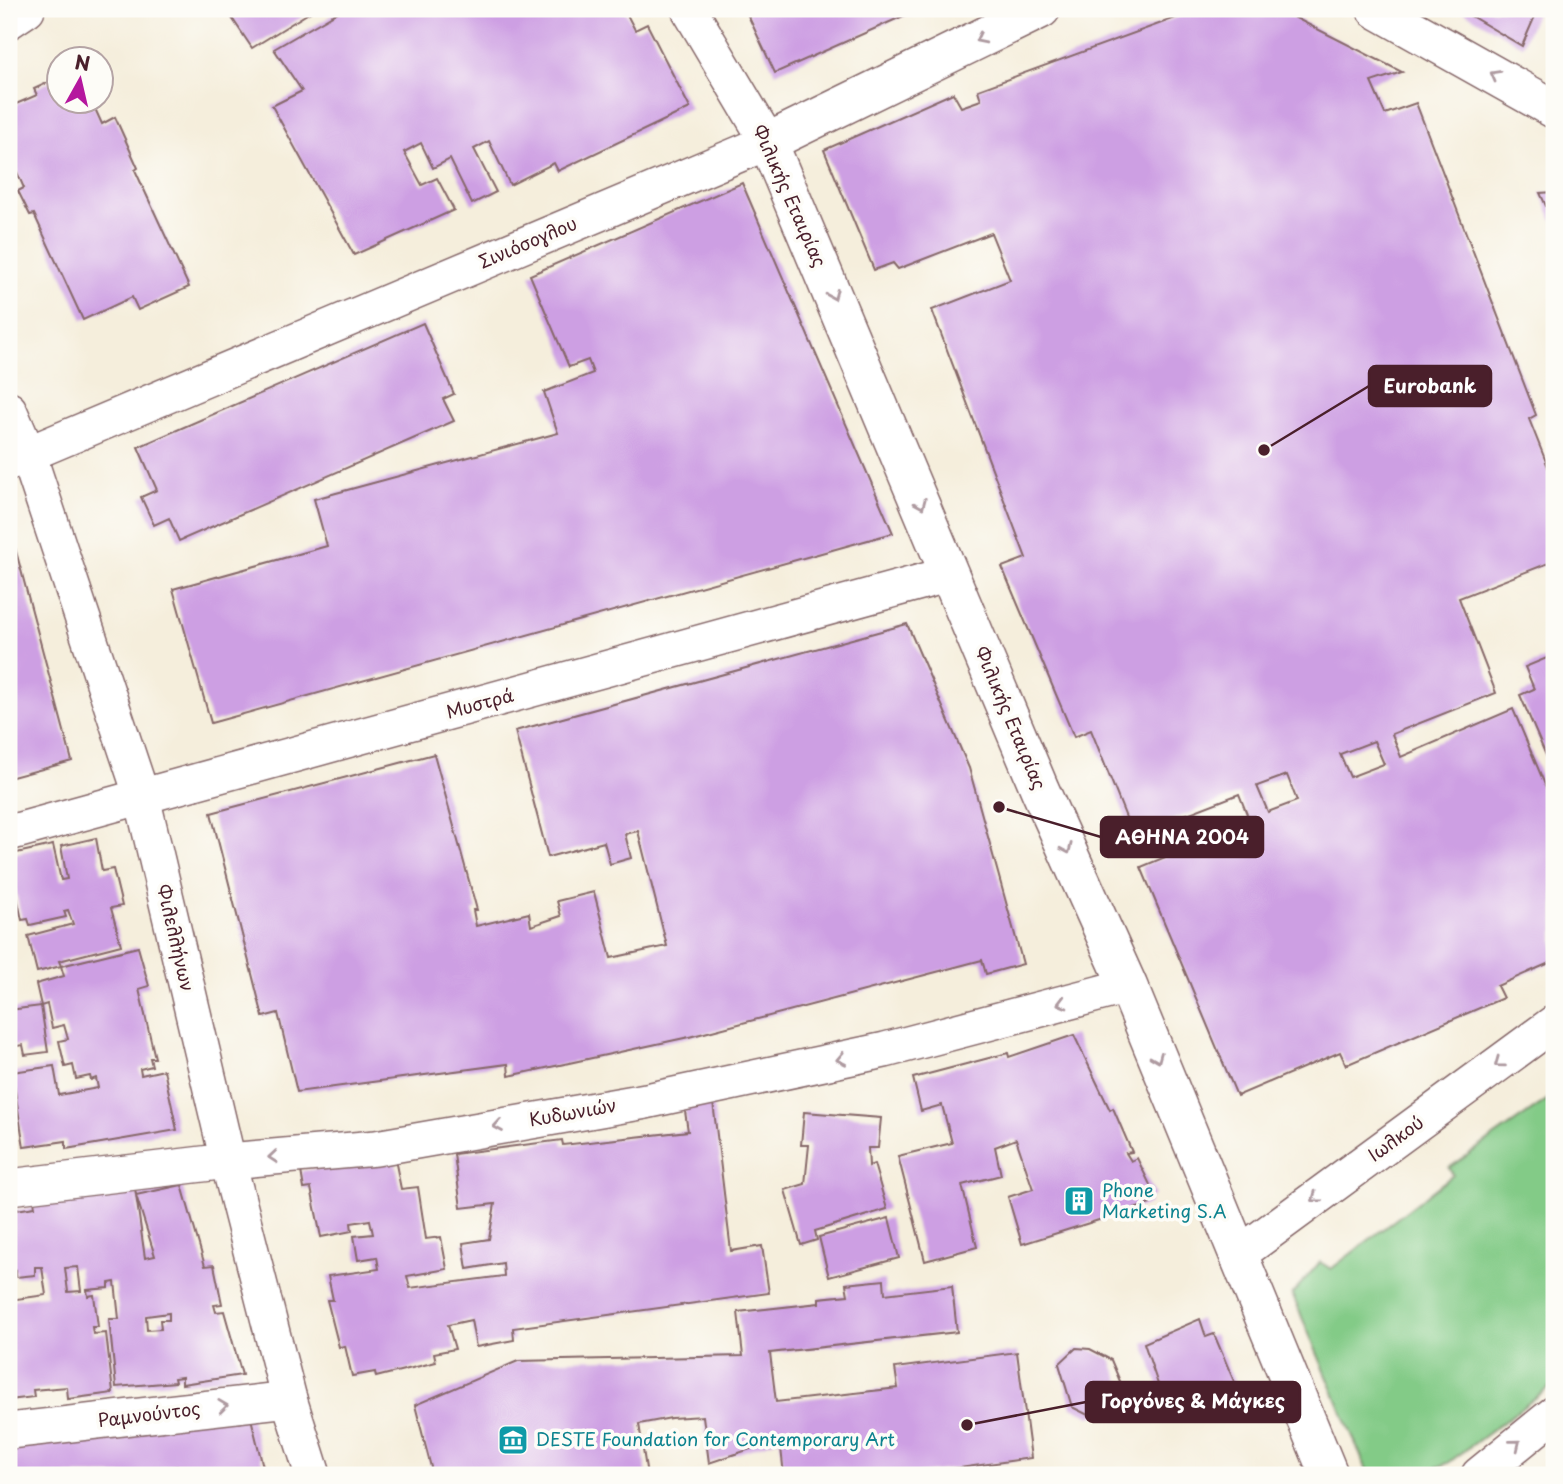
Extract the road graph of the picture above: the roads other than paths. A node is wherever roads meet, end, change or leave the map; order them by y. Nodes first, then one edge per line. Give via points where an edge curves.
1 (27, 9) edge
2 (689, 9) edge
3 (1041, 9) edge
4 (1376, 9) edge
5 (9, 20) edge
6 (1554, 109) edge
7 (768, 142) junction
8 (9, 410) edge
9 (18, 458) edge
10 (950, 574) junction
11 (142, 797) junction
12 (9, 833) edge
13 (1128, 986) junction
14 (1554, 1023) edge
15 (228, 1161) junction
16 (9, 1187) edge
17 (1238, 1255) junction
18 (289, 1399) junction
19 (1554, 1414) edge
20 (9, 1430) edge
21 (313, 1475) edge
22 (1329, 1475) edge
23 (1479, 1475) edge

1 - 5 street
2 - 7 street, Φιλικής Εταιρίας
3 -> 7 street, Σινιόσογλου
6 -> 4 street
7 - 9 street, Σινιόσογλου
7 -> 10 street, Φιλικής Εταιρίας
8 - 9 street, Φιλελλήνων
9 - 11 street, Φιλελλήνων
10 - 11 street, Μυστρά
10 -> 13 street, Φιλικής Εταιρίας
11 - 12 street, Μυστρά
11 - 15 street, Φιλελλήνων
13 -> 15 street, Κυδωνιών via 885,1050 646,1101 376,1148
13 -> 17 street, Φιλικής Εταιρίας
14 -> 17 street, Ιωλκού
15 - 16 street, Κυδωνιών
15 - 18 street, Φιλελλήνων
17 - 22 street, Φιλικής Εταιρίας
20 -> 18 street, Ραμνούντος
18 - 21 street, Φιλελλήνων
23 -> 19 street

